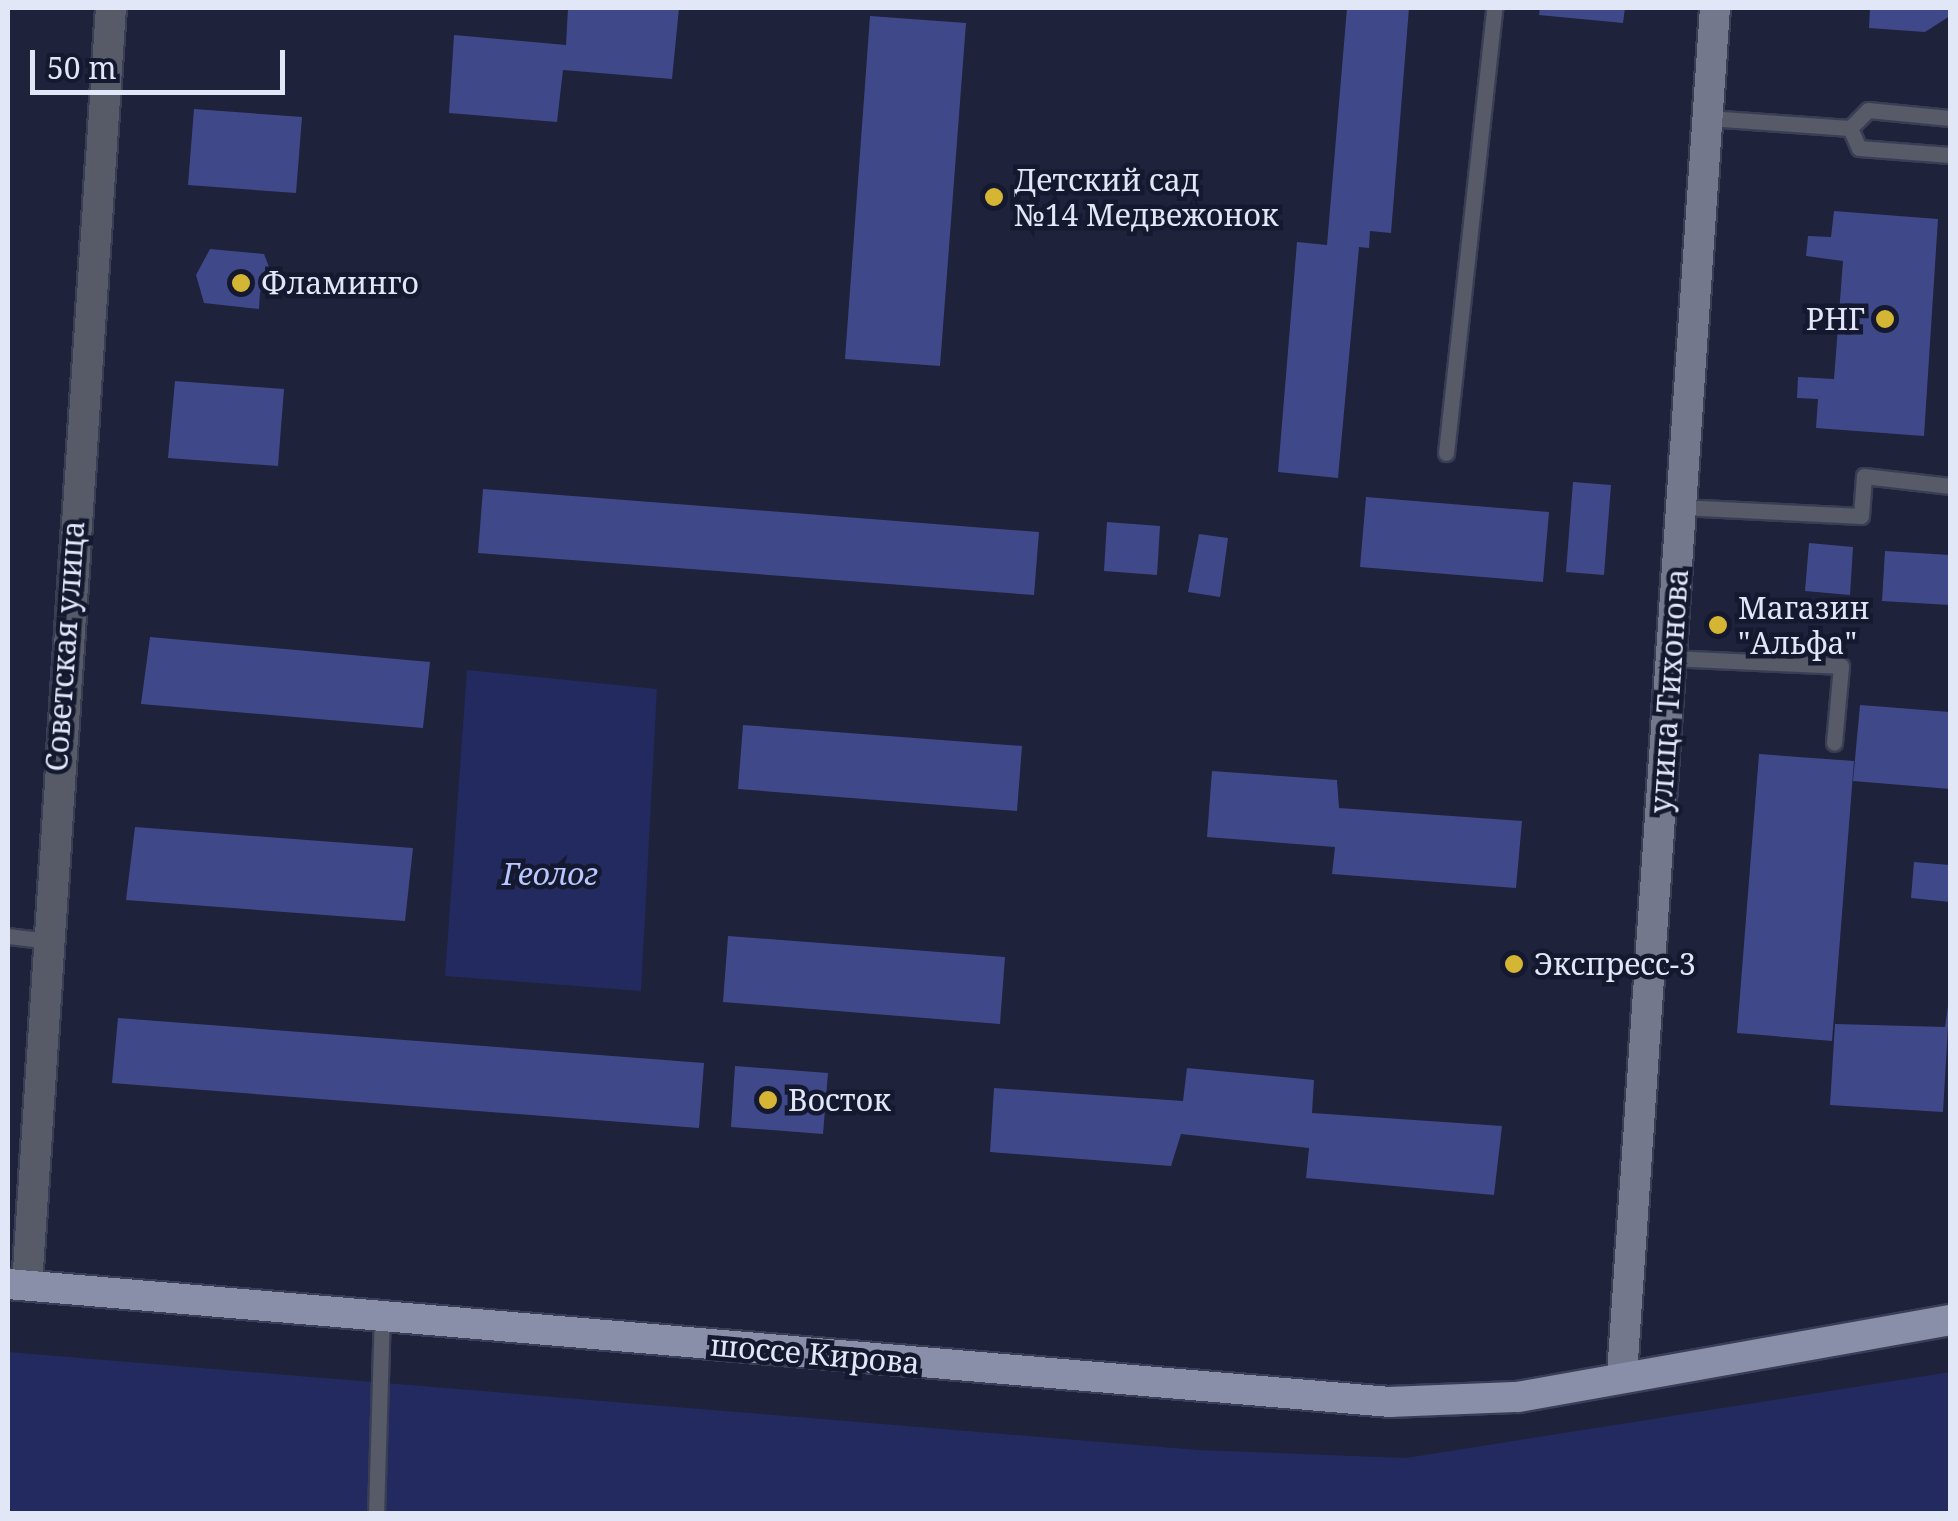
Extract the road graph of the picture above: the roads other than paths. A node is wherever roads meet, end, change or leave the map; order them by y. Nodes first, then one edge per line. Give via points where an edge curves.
1 (111, 8) edge
2 (1494, 8) edge
3 (1716, 8) edge
4 (1708, 118) junction
5 (1950, 118) edge
6 (1850, 128) junction
7 (1950, 155) edge
8 (1446, 454) dead end
9 (1950, 486) edge
10 (1681, 507) junction
11 (1671, 658) junction
12 (1834, 743) dead end
13 (8, 936) edge
14 (43, 940) junction
15 (17, 1284) edge
16 (382, 1316) junction
17 (1950, 1320) edge
18 (1622, 1375) junction
19 (376, 1514) edge

1 - 14 street, Советская улица
2 - 8 lane
3 - 4 main road, улица Тихонова
4 - 6 lane
4 - 10 main road, улица Тихонова
5 - 6 lane via 1868,110
6 - 7 lane via 1859,148
9 - 10 lane via 1864,476 1862,516
10 - 11 main road, улица Тихонова
11 - 12 lane via 1841,666
11 - 18 main road, улица Тихонова
13 - 14 lane
14 - 15 street, Советская улица
15 - 16 main road, шоссе Кирова
16 - 18 main road, шоссе Кирова via 1332,1400 1480,1400
16 - 19 lane
17 - 18 main road, шоссе Кирова

